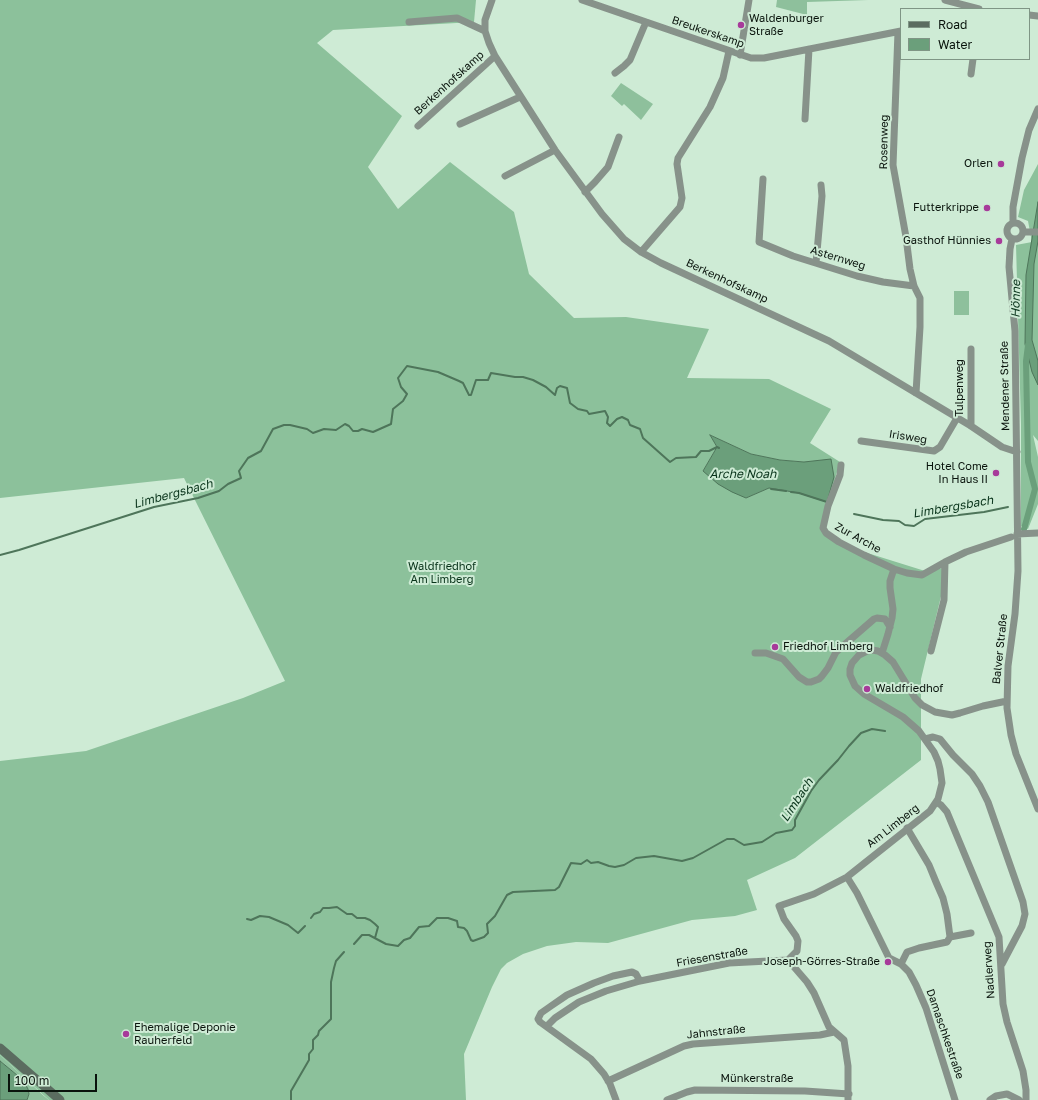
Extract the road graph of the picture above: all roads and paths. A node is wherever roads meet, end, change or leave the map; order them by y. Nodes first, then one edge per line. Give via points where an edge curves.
1 (492, 0) edge
2 (582, 0) edge
3 (749, 0) edge
4 (949, 3) edge
5 (973, 8) edge
6 (409, 22) dead end
7 (646, 22) junction
8 (485, 31) junction
9 (900, 31) edge
10 (809, 49) junction
11 (729, 51) junction
12 (740, 55) junction
13 (495, 56) junction
14 (973, 60) edge
15 (615, 73) dead end
16 (971, 74) dead end
17 (520, 97) junction
18 (1038, 109) edge
19 (805, 119) dead end
20 (460, 124) dead end
21 (418, 126) dead end
22 (619, 137) dead end
23 (555, 150) junction
24 (505, 176) dead end
25 (763, 179) dead end
26 (821, 185) dead end
27 (585, 192) junction
28 (1013, 223) junction
29 (1025, 232) junction
30 (1038, 232) edge
31 (1012, 239) junction
32 (641, 252) junction
33 (816, 263) junction
34 (914, 286) junction
35 (971, 349) dead end
36 (916, 393) junction
37 (957, 418) junction
38 (971, 426) junction
39 (861, 441) dead end
40 (1016, 452) junction
41 (841, 464) dead end
42 (1038, 533) edge
43 (1014, 535) junction
44 (945, 562) junction
45 (894, 569) junction
46 (890, 627) junction
47 (931, 651) dead end
48 (755, 653) dead end
49 (882, 653) junction
50 (1007, 701) junction
51 (925, 739) junction
52 (936, 802) junction
53 (1038, 809) edge
54 (908, 828) junction
55 (847, 877) junction
56 (971, 933) dead end
57 (950, 937) junction
58 (788, 960) junction
59 (900, 964) junction
60 (1001, 966) junction
61 (640, 982) junction
62 (547, 1026) junction
63 (834, 1032) junction
64 (0, 1048) edge
65 (608, 1081) junction
66 (849, 1097) edge
67 (60, 1100) edge
68 (616, 1100) edge
69 (667, 1100) edge
70 (955, 1100) edge
71 (990, 1100) edge
72 (1019, 1100) edge
73 (1026, 1100) edge

1 - 8 street via 485,20
2 - 7 street, Breukerskamp
3 - 12 street
4 - 5 street
6 - 8 street via 457,18
7 - 11 street, Breukerskamp
7 - 15 street via 630,60
8 - 13 street, Berkenhofskamp
9 - 10 street, Breukerskamp
9 - 34 street, Rosenweg via 893,165
10 - 12 street, Breukerskamp via 764,58
10 - 19 street
11 - 12 street, Breukerskamp
11 - 32 street via 723,78 714,100 678,158 682,198 680,207
13 - 17 street, Berkenhofskamp
13 - 21 street, Berkenhofskamp
14 - 16 street
17 - 20 street
17 - 23 street, Berkenhofskamp
18 - 28 street, Mendener Straße via 1029,130 1022,158 1013,207
22 - 27 street via 608,167
23 - 24 street
23 - 27 street, Berkenhofskamp
25 - 33 street, Asternweg via 759,242
26 - 33 street
27 - 32 street, Berkenhofskamp via 616,231
28 - 29 street via 1020,224
28 - 31 street, Mendener Straße via 1007,230 1008,236
29 - 30 street
29 - 31 street via 1020,238
31 - 40 street, Mendener Straße via 1009,267 1015,331
32 - 36 street, Berkenhofskamp via 829,341
33 - 34 street, Asternweg via 857,276
34 - 36 street, Rosenweg via 920,298
35 - 38 street, Tulpenweg
36 - 37 street, Berkenhofskamp
37 - 38 street, Berkenhofskamp
37 - 39 street, Irisweg via 940,447 934,451
38 - 40 street, Berkenhofskamp via 1002,447
40 - 43 street, Mendener Straße
41 - 45 street, Zur Arche via 840,475 822,528 839,542
42 - 43 street, Zur Arche
43 - 44 street, Zur Arche
43 - 50 street, Balver Straße via 1017,592 1008,666
44 - 45 street, Zur Arche via 922,575
44 - 47 street via 944,600
45 - 46 street via 890,581 893,609
46 - 48 street via 885,619 874,619 836,652 819,679 811,682 799,677 783,659 766,653
46 - 49 street
49 - 50 street via 893,662 915,698 936,712 960,713
49 - 51 street, Am Limberg via 872,650 859,655 850,669 852,681 864,694 903,716
50 - 53 street, Balver Straße via 1013,743
51 - 52 street, Am Limberg via 934,752 940,769 942,783
51 - 60 street via 940,739 980,786 1023,902 1025,914 1022,926
52 - 54 street, Am Limberg via 930,811
52 - 60 street, Nadlerweg via 947,812 996,927
54 - 55 street, Am Limberg
54 - 57 street via 938,887 947,914
55 - 58 street, Am Limberg via 814,894 779,906 798,942 797,951
55 - 59 street, Damaschkestraße via 889,958
56 - 57 street
57 - 59 street via 947,942 907,952
58 - 61 street, Friesenstraße via 729,964
58 - 63 street via 807,982 829,1027
59 - 70 street, Damaschkestraße via 909,972 922,997
60 - 73 street, Nadlerweg via 1004,1011 1023,1071
61 - 62 street, Friesenstraße via 606,991 579,1002
61 - 62 street via 632,972 586,986 541,1012 538,1019
62 - 65 street via 591,1059
63 - 65 street, Jahnstraße via 693,1044 677,1048
63 - 66 street via 842,1037 846,1045
64 - 67 street
65 - 68 street
66 - 69 street, Münkerstraße via 805,1090 695,1090
71 - 72 street via 1007,1094

